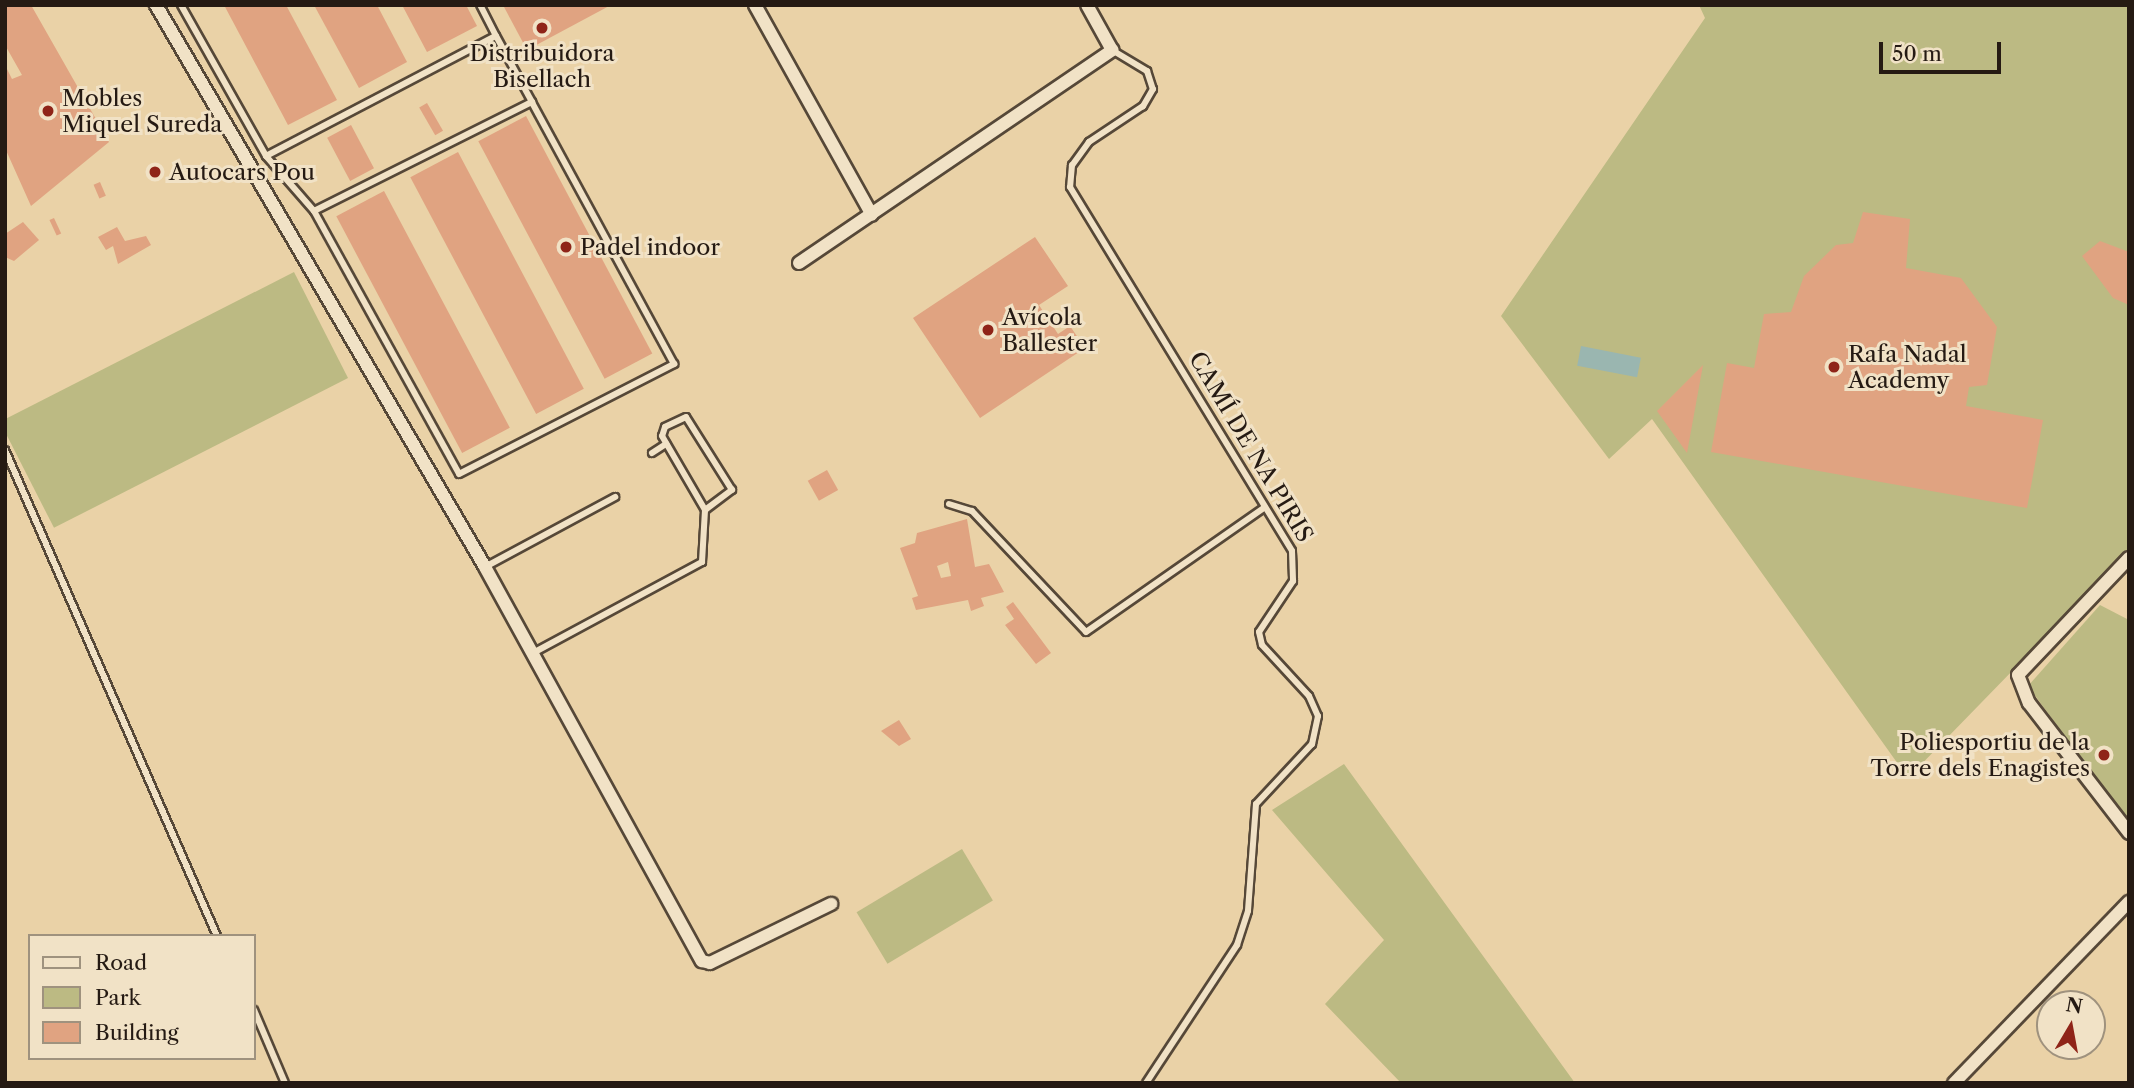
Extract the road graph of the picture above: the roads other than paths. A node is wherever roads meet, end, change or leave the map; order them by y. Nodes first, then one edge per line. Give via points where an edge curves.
1 (156, 5) edge
2 (181, 5) edge
3 (480, 5) edge
4 (755, 5) edge
5 (1087, 5) edge
6 (496, 36) junction
7 (1112, 50) junction
8 (532, 102) junction
9 (266, 156) junction
10 (314, 211) junction
11 (872, 215) junction
12 (799, 263) dead end
13 (666, 444) junction
14 (5, 450) edge
15 (652, 453) dead end
16 (615, 497) dead end
17 (949, 504) dead end
18 (1265, 507) junction
19 (705, 510) junction
20 (2129, 558) edge
21 (485, 567) junction
22 (532, 654) junction
23 (2129, 833) edge
24 (2129, 902) edge
25 (831, 904) dead end
26 (216, 934) edge
27 (256, 1015) edge
28 (285, 1083) edge
29 (1146, 1083) edge
30 (1954, 1083) edge

1 - 21 street
2 - 9 lane
3 - 6 lane
4 - 11 street
5 - 7 street, CAMÍ DE NA PIRIS
6 - 8 lane
6 - 9 lane
7 - 11 street
7 - 18 lane, CAMÍ DE NA PIRIS via 1147,71 1153,89 1143,106 1089,142 1072,165 1070,187
8 - 10 lane
8 - 10 lane via 674,364 459,474
9 - 10 lane
11 - 12 street
13 - 15 lane
13 - 19 lane
13 - 19 lane via 665,427 692,420 732,490
14 - 26 lane
16 - 21 lane
17 - 18 lane via 972,511 1086,632
18 - 29 lane, CAMÍ DE NA PIRIS via 1289,544 1295,570 1288,590 1260,622 1262,645 1309,696 1318,732 1256,804 1248,911 1237,945
19 - 22 lane via 702,562
20 - 23 street via 2018,675 2029,703
21 - 22 street
22 - 25 street via 702,961 710,963
24 - 30 street
27 - 28 lane

